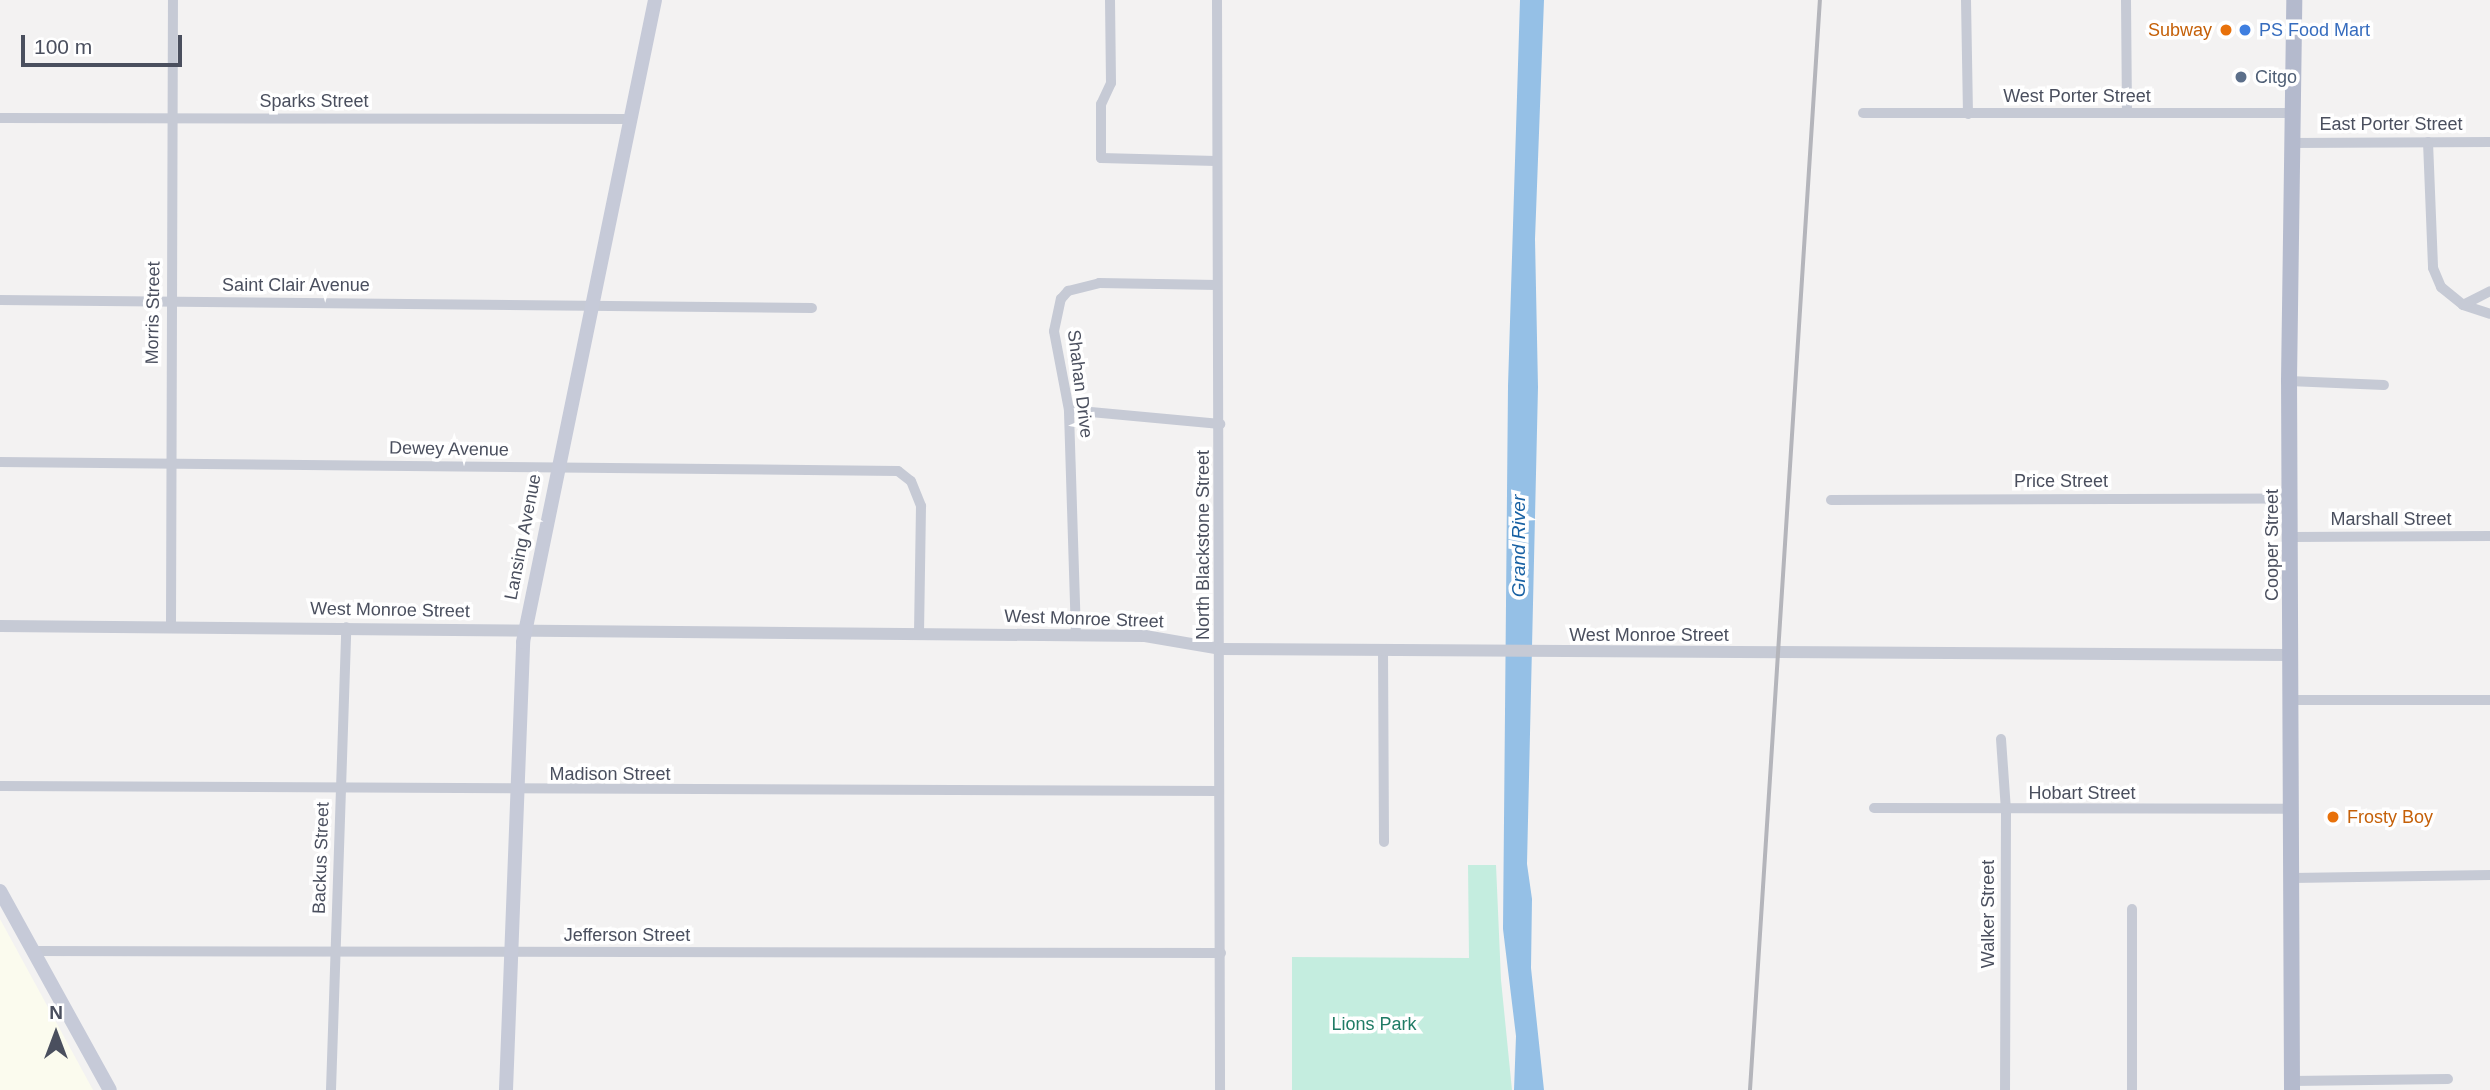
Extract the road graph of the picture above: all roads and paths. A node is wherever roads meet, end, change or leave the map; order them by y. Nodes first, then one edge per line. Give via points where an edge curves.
1 (173, 0) edge
2 (655, 0) edge
3 (1110, 0) edge
4 (1217, 0) edge
5 (1966, 0) edge
6 (2126, 0) edge
7 (2294, 0) edge
8 (1863, 113) dead end
9 (2127, 113) junction
10 (2291, 113) junction
11 (1968, 114) junction
12 (0, 117) edge
13 (172, 118) junction
14 (629, 119) junction
15 (2428, 142) junction
16 (2490, 142) edge
17 (2291, 143) junction
18 (1216, 161) junction
19 (1217, 285) junction
20 (2490, 291) edge
21 (0, 300) edge
22 (171, 302) junction
23 (593, 304) junction
24 (2463, 305) junction
25 (812, 308) dead end
26 (2490, 313) edge
27 (2289, 381) junction
28 (2384, 385) dead end
29 (1069, 410) junction
30 (1220, 424) junction
31 (0, 462) edge
32 (169, 463) junction
33 (556, 467) junction
34 (2291, 498) junction
35 (1831, 500) dead end
36 (2490, 536) edge
37 (2292, 537) junction
38 (0, 626) edge
39 (171, 626) junction
40 (346, 626) junction
41 (526, 629) junction
42 (919, 633) junction
43 (1076, 635) junction
44 (1220, 649) junction
45 (1383, 651) junction
46 (2291, 655) junction
47 (2292, 700) junction
48 (2490, 700) edge
49 (2001, 739) dead end
50 (0, 786) edge
51 (341, 788) junction
52 (517, 790) junction
53 (1219, 792) junction
54 (1874, 808) dead end
55 (2291, 809) junction
56 (2006, 811) junction
57 (1384, 842) dead end
58 (2490, 875) edge
59 (2292, 878) junction
60 (0, 891) edge
61 (2132, 909) dead end
62 (336, 950) junction
63 (34, 951) junction
64 (512, 952) junction
65 (1221, 953) junction
66 (2448, 1079) dead end
67 (2292, 1085) edge
68 (110, 1090) edge
69 (331, 1090) edge
70 (506, 1090) edge
71 (1220, 1090) edge
72 (2005, 1090) edge
73 (2132, 1090) edge

1 - 13 street, Morris Street
2 - 14 main road, Lansing Avenue
3 - 18 street via 1111,83 1101,104 1101,158
4 - 18 street, North Blackstone Street
5 - 11 street
6 - 9 street
7 - 10 main road, Cooper Street
8 - 11 street, West Porter Street
9 - 10 street, West Porter Street
9 - 11 street, West Porter Street
10 - 17 main road, Cooper Street
12 - 13 street, Sparks Street
13 - 14 street, Sparks Street
13 - 22 street, Morris Street
14 - 23 main road, Lansing Avenue
15 - 16 street, East Porter Street
15 - 17 street, East Porter Street
15 - 24 street via 2430,259 2441,287
17 - 27 main road, Cooper Street
18 - 19 street, North Blackstone Street
19 - 29 street, Shahan Drive via 1099,283 1068,291 1057,309 1055,331
19 - 30 street, North Blackstone Street
20 - 24 street
21 - 22 street, Saint Clair Avenue
22 - 23 street, Saint Clair Avenue
22 - 32 street, Morris Street
23 - 25 street, Saint Clair Avenue
23 - 33 main road, Lansing Avenue
24 - 26 street
27 - 28 street
27 - 34 main road, Cooper Street
29 - 30 street
29 - 43 street, Shahan Drive
30 - 44 street, North Blackstone Street
31 - 32 street, Dewey Avenue
32 - 33 street, Dewey Avenue
32 - 39 street, Morris Street
33 - 41 main road, Lansing Avenue
33 - 42 street, Dewey Avenue via 898,471 911,481 921,506
34 - 35 street, Price Street
34 - 37 main road, Cooper Street
36 - 37 street, Marshall Street
37 - 46 main road, Cooper Street
38 - 39 street, West Monroe Street
39 - 40 street, West Monroe Street
40 - 41 street, West Monroe Street
40 - 51 street, Backus Street
41 - 42 street, West Monroe Street
41 - 52 main road, Lansing Avenue
42 - 43 street, West Monroe Street
43 - 44 street, West Monroe Street via 1145,636
44 - 45 street, West Monroe Street
44 - 53 street, North Blackstone Street
45 - 46 street, West Monroe Street
45 - 57 street
46 - 47 main road, Cooper Street
47 - 48 street
47 - 55 main road, Cooper Street
49 - 56 street, Walker Street
50 - 51 street, Madison Street
51 - 52 street, Madison Street
51 - 62 street, Backus Street
52 - 53 street, Madison Street
52 - 64 main road, Lansing Avenue
53 - 65 street, North Blackstone Street
54 - 56 street, Hobart Street
55 - 56 street, Hobart Street
55 - 59 main road, Cooper Street
56 - 72 street, Walker Street
58 - 59 street
59 - 67 main road, Cooper Street
60 - 63 main road
61 - 73 street
62 - 63 street, Jefferson Street
62 - 64 street, Jefferson Street
62 - 69 street, Backus Street
63 - 68 main road
64 - 65 street, Jefferson Street
64 - 70 main road, Lansing Avenue
65 - 71 street, North Blackstone Street
66 - 67 street

